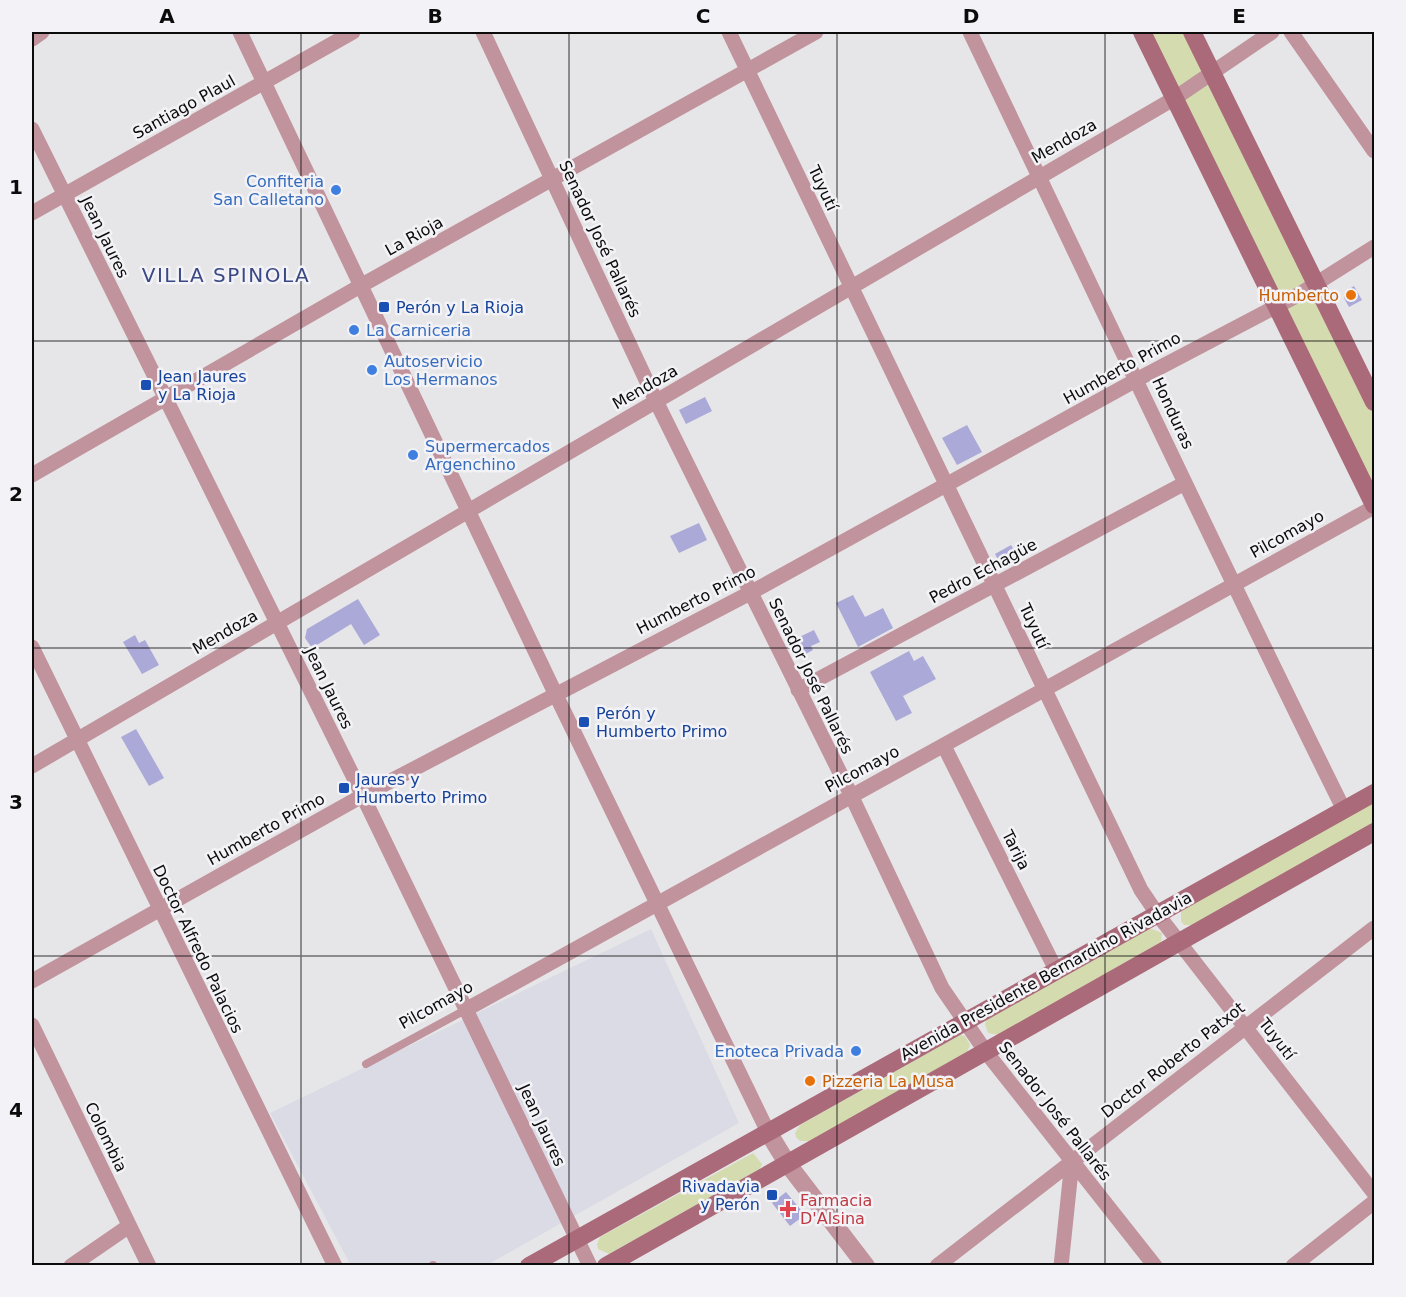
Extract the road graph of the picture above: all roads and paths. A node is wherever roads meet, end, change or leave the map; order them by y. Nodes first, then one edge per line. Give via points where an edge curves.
1 (42, 32) edge
2 (240, 32) edge
3 (353, 32) edge
4 (483, 32) edge
5 (729, 32) edge
6 (816, 32) edge
7 (970, 32) edge
8 (1142, 32) edge
9 (1192, 32) edge
10 (1272, 32) edge
11 (1291, 32) edge
12 (32, 39) edge
13 (748, 70) junction
14 (1212, 70) junction
15 (264, 82) junction
16 (1175, 98) junction
17 (32, 129) edge
18 (1374, 151) edge
19 (1039, 177) junction
20 (553, 180) junction
21 (65, 195) junction
22 (32, 213) edge
23 (1374, 248) edge
24 (1317, 284) junction
25 (362, 285) junction
26 (850, 287) junction
27 (1276, 306) junction
28 (1138, 379) junction
29 (165, 400) junction
30 (656, 401) junction
31 (1374, 402) edge
32 (32, 475) edge
33 (1185, 483) junction
34 (947, 486) junction
35 (1374, 506) edge
36 (469, 510) junction
37 (994, 585) junction
38 (1233, 585) junction
39 (750, 593) junction
40 (277, 623) junction
41 (32, 646) edge
42 (798, 690) junction
43 (1044, 691) junction
44 (555, 693) junction
45 (76, 740) junction
46 (944, 746) junction
47 (32, 766) edge
48 (1374, 793) edge
49 (851, 795) junction
50 (362, 796) junction
51 (1344, 810) junction
52 (1374, 832) edge
53 (658, 903) junction
54 (158, 909) junction
55 (1158, 915) junction
56 (1374, 928) edge
57 (1180, 942) junction
58 (1056, 970) junction
59 (32, 981) edge
60 (467, 1009) junction
61 (964, 1022) junction
62 (32, 1025) edge
63 (1245, 1028) junction
64 (986, 1052) junction
65 (366, 1064) dead end
66 (768, 1132) junction
67 (1072, 1161) junction
68 (787, 1163) junction
69 (1374, 1193) edge
70 (1374, 1202) edge
71 (129, 1226) junction
72 (576, 1239) junction
73 (71, 1266) edge
74 (148, 1266) edge
75 (335, 1266) edge
76 (529, 1266) edge
77 (590, 1266) edge
78 (606, 1266) edge
79 (866, 1266) edge
80 (938, 1266) edge
81 (1061, 1266) edge
82 (1155, 1266) edge
83 (1293, 1266) edge

1 - 12 street
2 - 15 street
3 - 15 street, Santiago Plaul
4 - 20 street, Senador José Pallarés
5 - 13 street, Tuyutí
6 - 13 street, La Rioja
7 - 19 street, Honduras
8 - 16 main road
9 - 14 main road
10 - 14 street, Mendoza
11 - 18 street
13 - 20 street, La Rioja
13 - 26 street, Tuyutí
14 - 16 street, Mendoza
14 - 24 main road
15 - 21 street, Santiago Plaul
15 - 25 street
16 - 19 street, Mendoza
16 - 27 main road
17 - 21 street, Jean Jaures
19 - 26 street, Mendoza
19 - 28 street, Honduras
20 - 25 street, La Rioja
20 - 30 street, Senador José Pallarés
21 - 22 street, Santiago Plaul
21 - 29 street, Jean Jaures
23 - 24 street, Humberto Primo
24 - 27 street, Humberto Primo
24 - 31 main road
25 - 29 street, La Rioja
25 - 36 street
26 - 30 street, Mendoza
26 - 34 street, Tuyutí
27 - 28 street, Humberto Primo
27 - 35 main road
28 - 33 street, Honduras
28 - 34 street, Humberto Primo
29 - 32 street, La Rioja
29 - 40 street, Jean Jaures
30 - 36 street, Mendoza
30 - 39 street, Senador José Pallarés
33 - 37 street, Pedro Echagüe
33 - 38 street, Honduras
34 - 37 street, Tuyutí
34 - 39 street, Humberto Primo
35 - 38 street, Pilcomayo
36 - 40 street, Mendoza
36 - 44 street
37 - 42 street, Pedro Echagüe
37 - 43 street, Tuyutí
38 - 43 street, Pilcomayo
38 - 51 street, Honduras
39 - 42 street, Senador José Pallarés
39 - 44 street, Humberto Primo
40 - 45 street, Mendoza
40 - 50 street, Jean Jaures
41 - 45 street, Doctor Alfredo Palacios
42 - 49 street, Senador José Pallarés
43 - 46 street, Pilcomayo
43 - 55 street, Tuyutí via 1141,890
44 - 50 street, Humberto Primo
44 - 53 street
45 - 47 street, Mendoza
45 - 54 street, Doctor Alfredo Palacios
46 - 49 street, Pilcomayo
46 - 58 street, Tarija
48 - 51 main road, Avenida Presidente Bernardino Rivadavia
49 - 53 street, Pilcomayo
49 - 61 street, Senador José Pallarés via 942,988
50 - 54 street, Humberto Primo
50 - 60 street, Jean Jaures
51 - 55 main road, Avenida Presidente Bernardino Rivadavia
52 - 57 main road
53 - 60 street, Pilcomayo
53 - 66 street
54 - 59 street, Humberto Primo
54 - 75 street, Doctor Alfredo Palacios
55 - 57 street, Tuyutí
55 - 58 main road, Avenida Presidente Bernardino Rivadavia
56 - 63 street, Doctor Roberto Patxot
57 - 63 street, Tuyutí
57 - 64 main road
58 - 61 main road, Avenida Presidente Bernardino Rivadavia
60 - 65 lane, Pilcomayo
60 - 72 street, Jean Jaures
61 - 64 street, Senador José Pallarés
61 - 66 main road, Avenida Presidente Bernardino Rivadavia
62 - 71 street, Colombia
63 - 67 street, Doctor Roberto Patxot
63 - 69 street, Tuyutí
64 - 67 street, Senador José Pallarés
64 - 68 main road
66 - 68 street
66 - 72 main road, Avenida Presidente Bernardino Rivadavia
67 - 80 street, Doctor Roberto Patxot
67 - 81 street
67 - 82 street, Senador José Pallarés
68 - 78 main road
68 - 79 street
70 - 83 street
71 - 73 street
71 - 74 street, Colombia
72 - 76 main road, Avenida Presidente Bernardino Rivadavia
72 - 77 street, Jean Jaures

